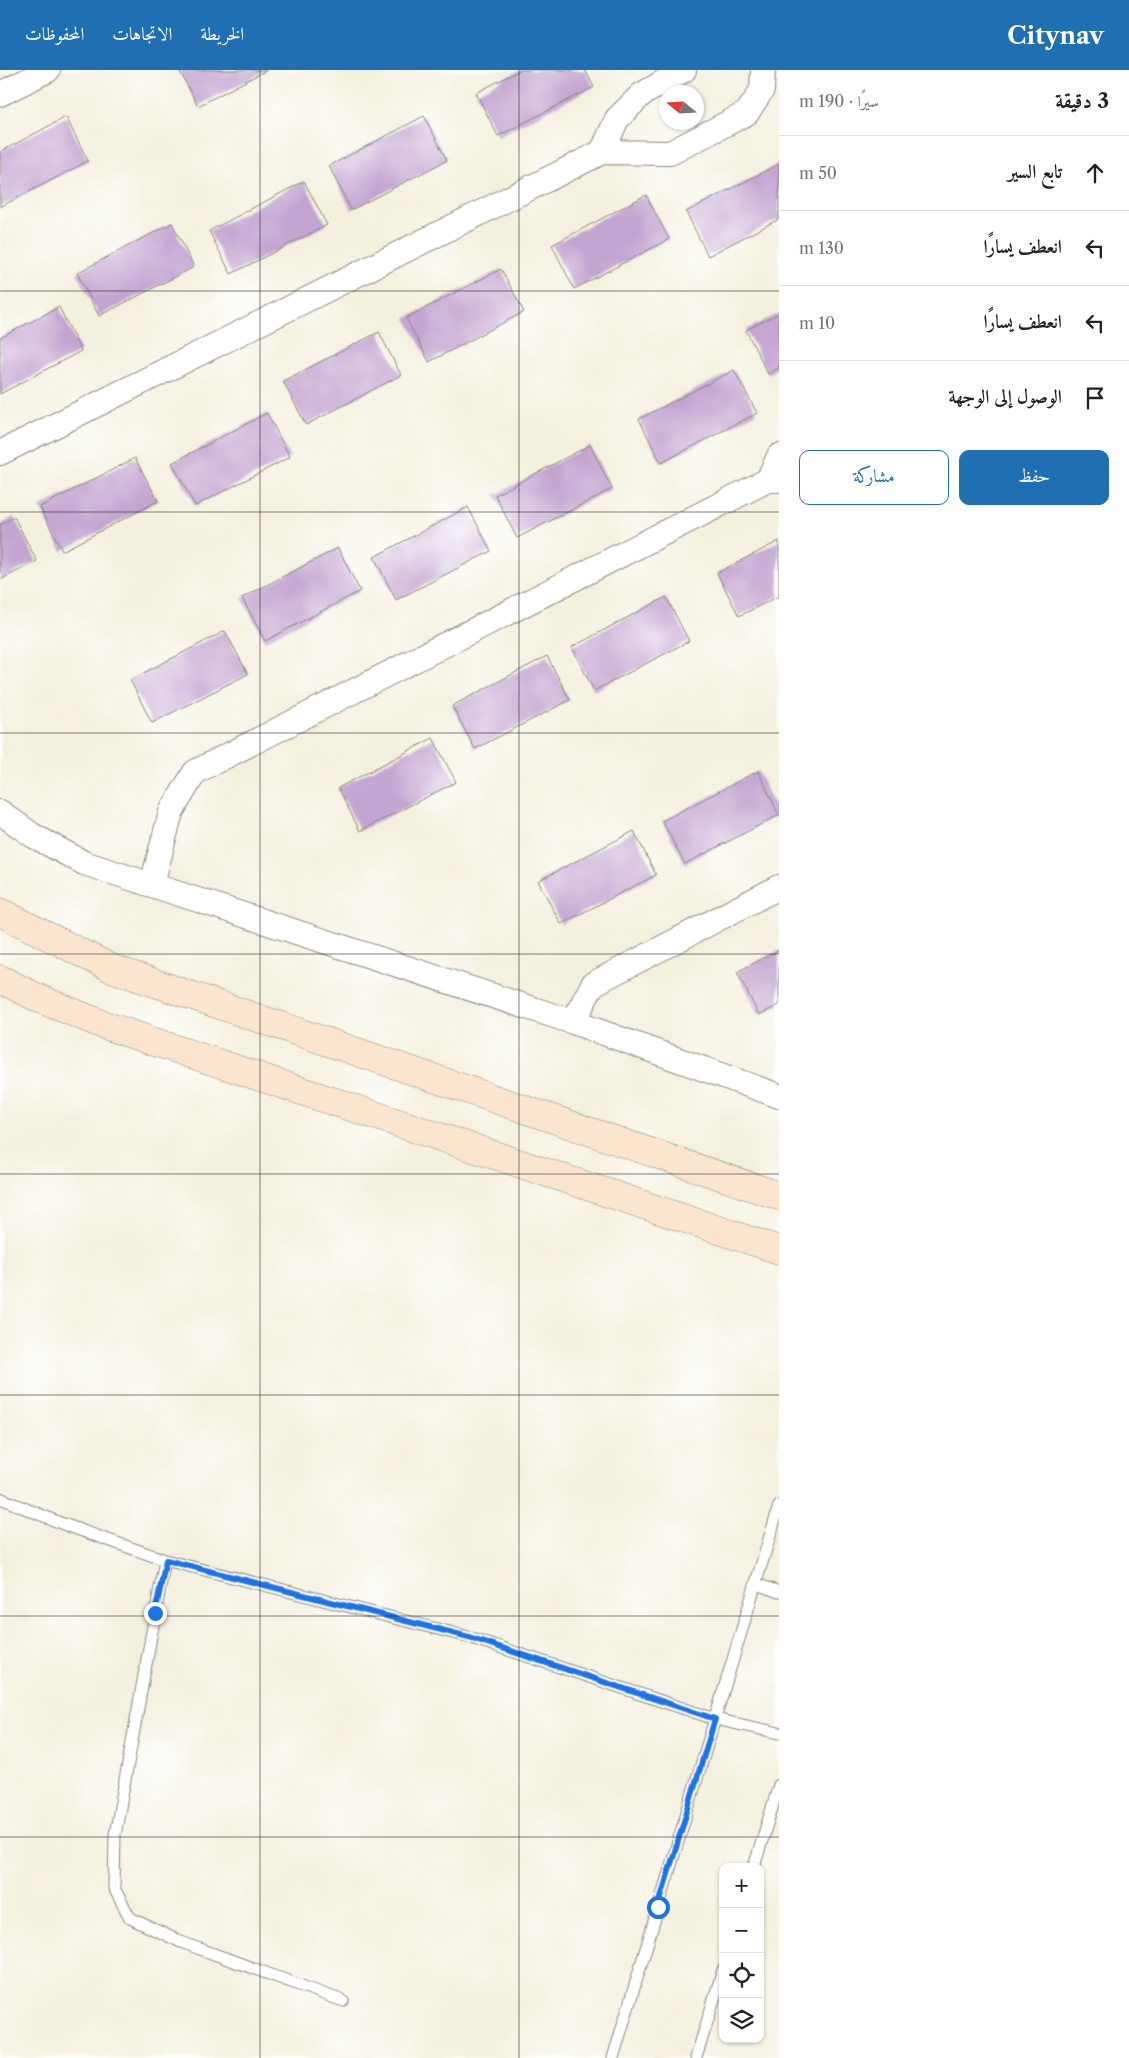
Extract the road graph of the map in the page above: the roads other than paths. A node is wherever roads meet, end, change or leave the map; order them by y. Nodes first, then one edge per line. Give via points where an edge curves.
1 (48, 70) edge
2 (684, 70) edge
3 (763, 70) edge
4 (767, 70) edge
5 (0, 94) edge
6 (779, 94) edge
7 (602, 152) junction
8 (0, 453) edge
9 (779, 456) edge
10 (774, 480) edge
11 (0, 812) edge
12 (152, 884) junction
13 (779, 887) edge
14 (0, 912) edge
15 (0, 979) edge
16 (573, 1022) junction
17 (779, 1096) edge
18 (779, 1196) edge
19 (779, 1250) edge
20 (0, 1498) edge
21 (779, 1506) edge
22 (166, 1560) junction
23 (756, 1584) junction
24 (779, 1592) edge
25 (715, 1719) junction
26 (779, 1733) edge
27 (779, 1785) edge
28 (755, 1863) edge
29 (719, 1983) edge
30 (343, 2001) dead end
31 (613, 2058) edge
32 (696, 2058) edge

1 - 5 street
2 - 7 street via 641,96 617,119
3 - 7 street via 762,90 747,113 670,153
4 - 6 street
7 - 8 street
9 - 10 street
10 - 12 street via 194,772 171,812
11 - 12 street via 32,835 84,863
12 - 16 street
13 - 16 street via 593,984
14 - 18 main road via 111,968
15 - 19 main road via 104,1025
16 - 17 street
20 - 22 lane
21 - 23 lane
22 - 25 lane via 469,1637
22 - 30 lane via 115,1835 114,1888 130,1918 181,1942
23 - 24 lane
23 - 25 lane
25 - 26 lane
25 - 31 lane
27 - 28 lane
29 - 32 lane

